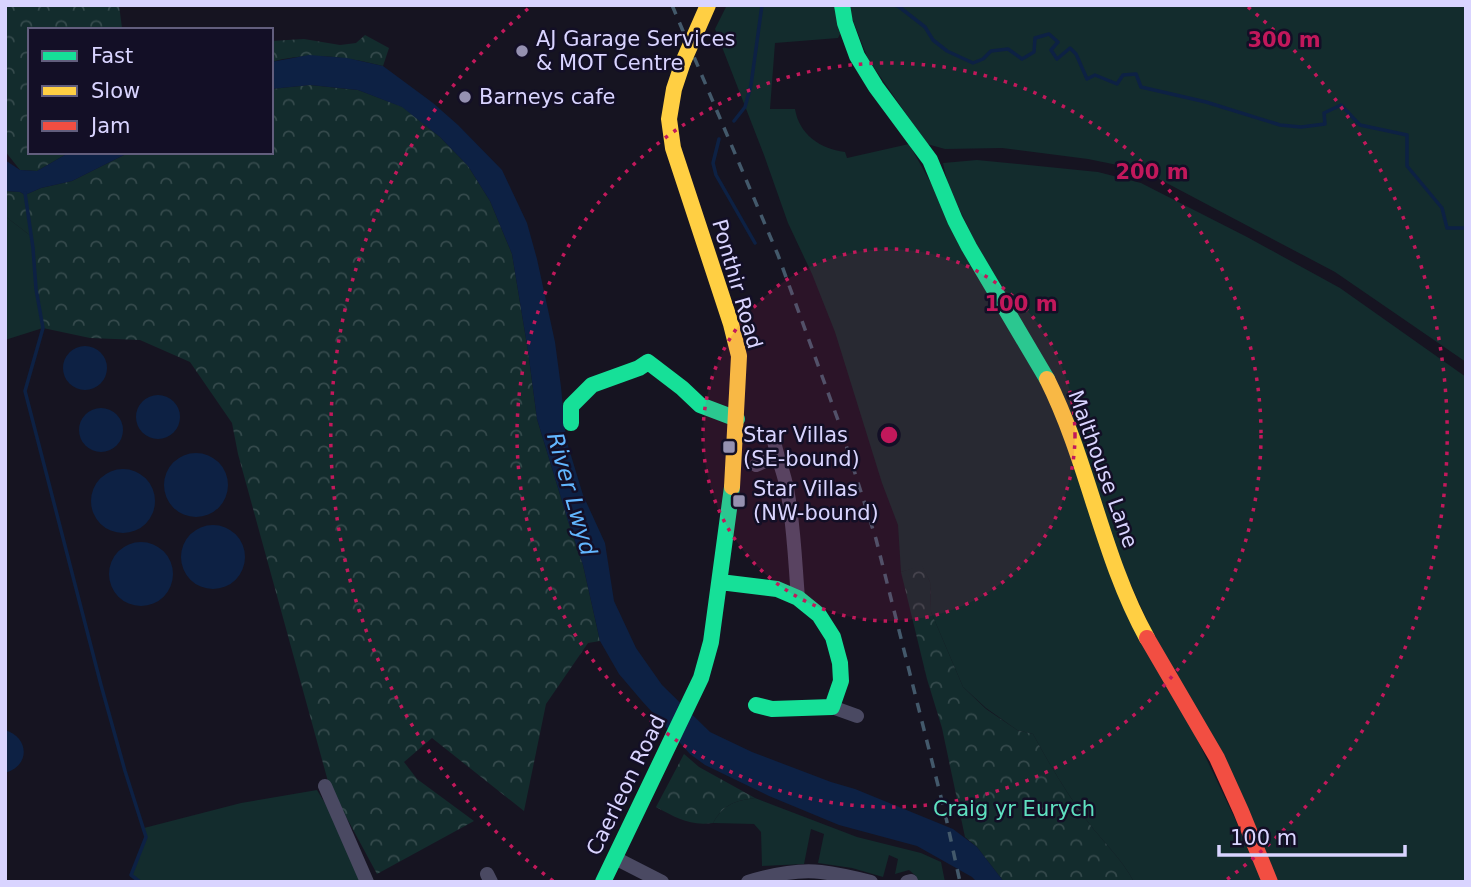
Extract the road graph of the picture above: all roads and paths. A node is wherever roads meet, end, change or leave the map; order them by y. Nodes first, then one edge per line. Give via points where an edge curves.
1 (708, 5) edge
2 (842, 5) edge
3 (737, 419) junction
4 (571, 423) dead end
5 (774, 441) dead end
6 (777, 456) junction
7 (756, 465) dead end
8 (720, 582) junction
9 (798, 598) junction
10 (688, 705) joint
11 (756, 705) dead end
12 (832, 707) junction
13 (857, 716) dead end
14 (325, 786) dead end
15 (615, 858) junction
16 (368, 882) edge
17 (603, 882) edge
18 (662, 882) edge
19 (748, 882) edge
20 (871, 882) edge
21 (1270, 882) edge

1 - 3 street, Ponthir Road, bridge via 683,62 669,120 739,356
2 - 21 street, Malthouse Lane via 850,40 863,67 929,159 958,227 1046,376 1074,440 1125,593 1228,779
3 - 4 street via 700,405 648,362 592,384 571,406
3 - 8 street, Ponthir Road
5 - 6 street
6 - 7 street
6 - 9 street via 787,486
8 - 9 street via 777,589
8 - 10 street, Ponthir Road via 711,642
9 - 12 street via 819,615 833,638 841,681
10 - 15 street, Caerleon Road
11 - 12 street via 774,716
12 - 13 street
14 - 16 street
15 - 17 street, Caerleon Road
15 - 18 street
19 - 20 street via 819,871

